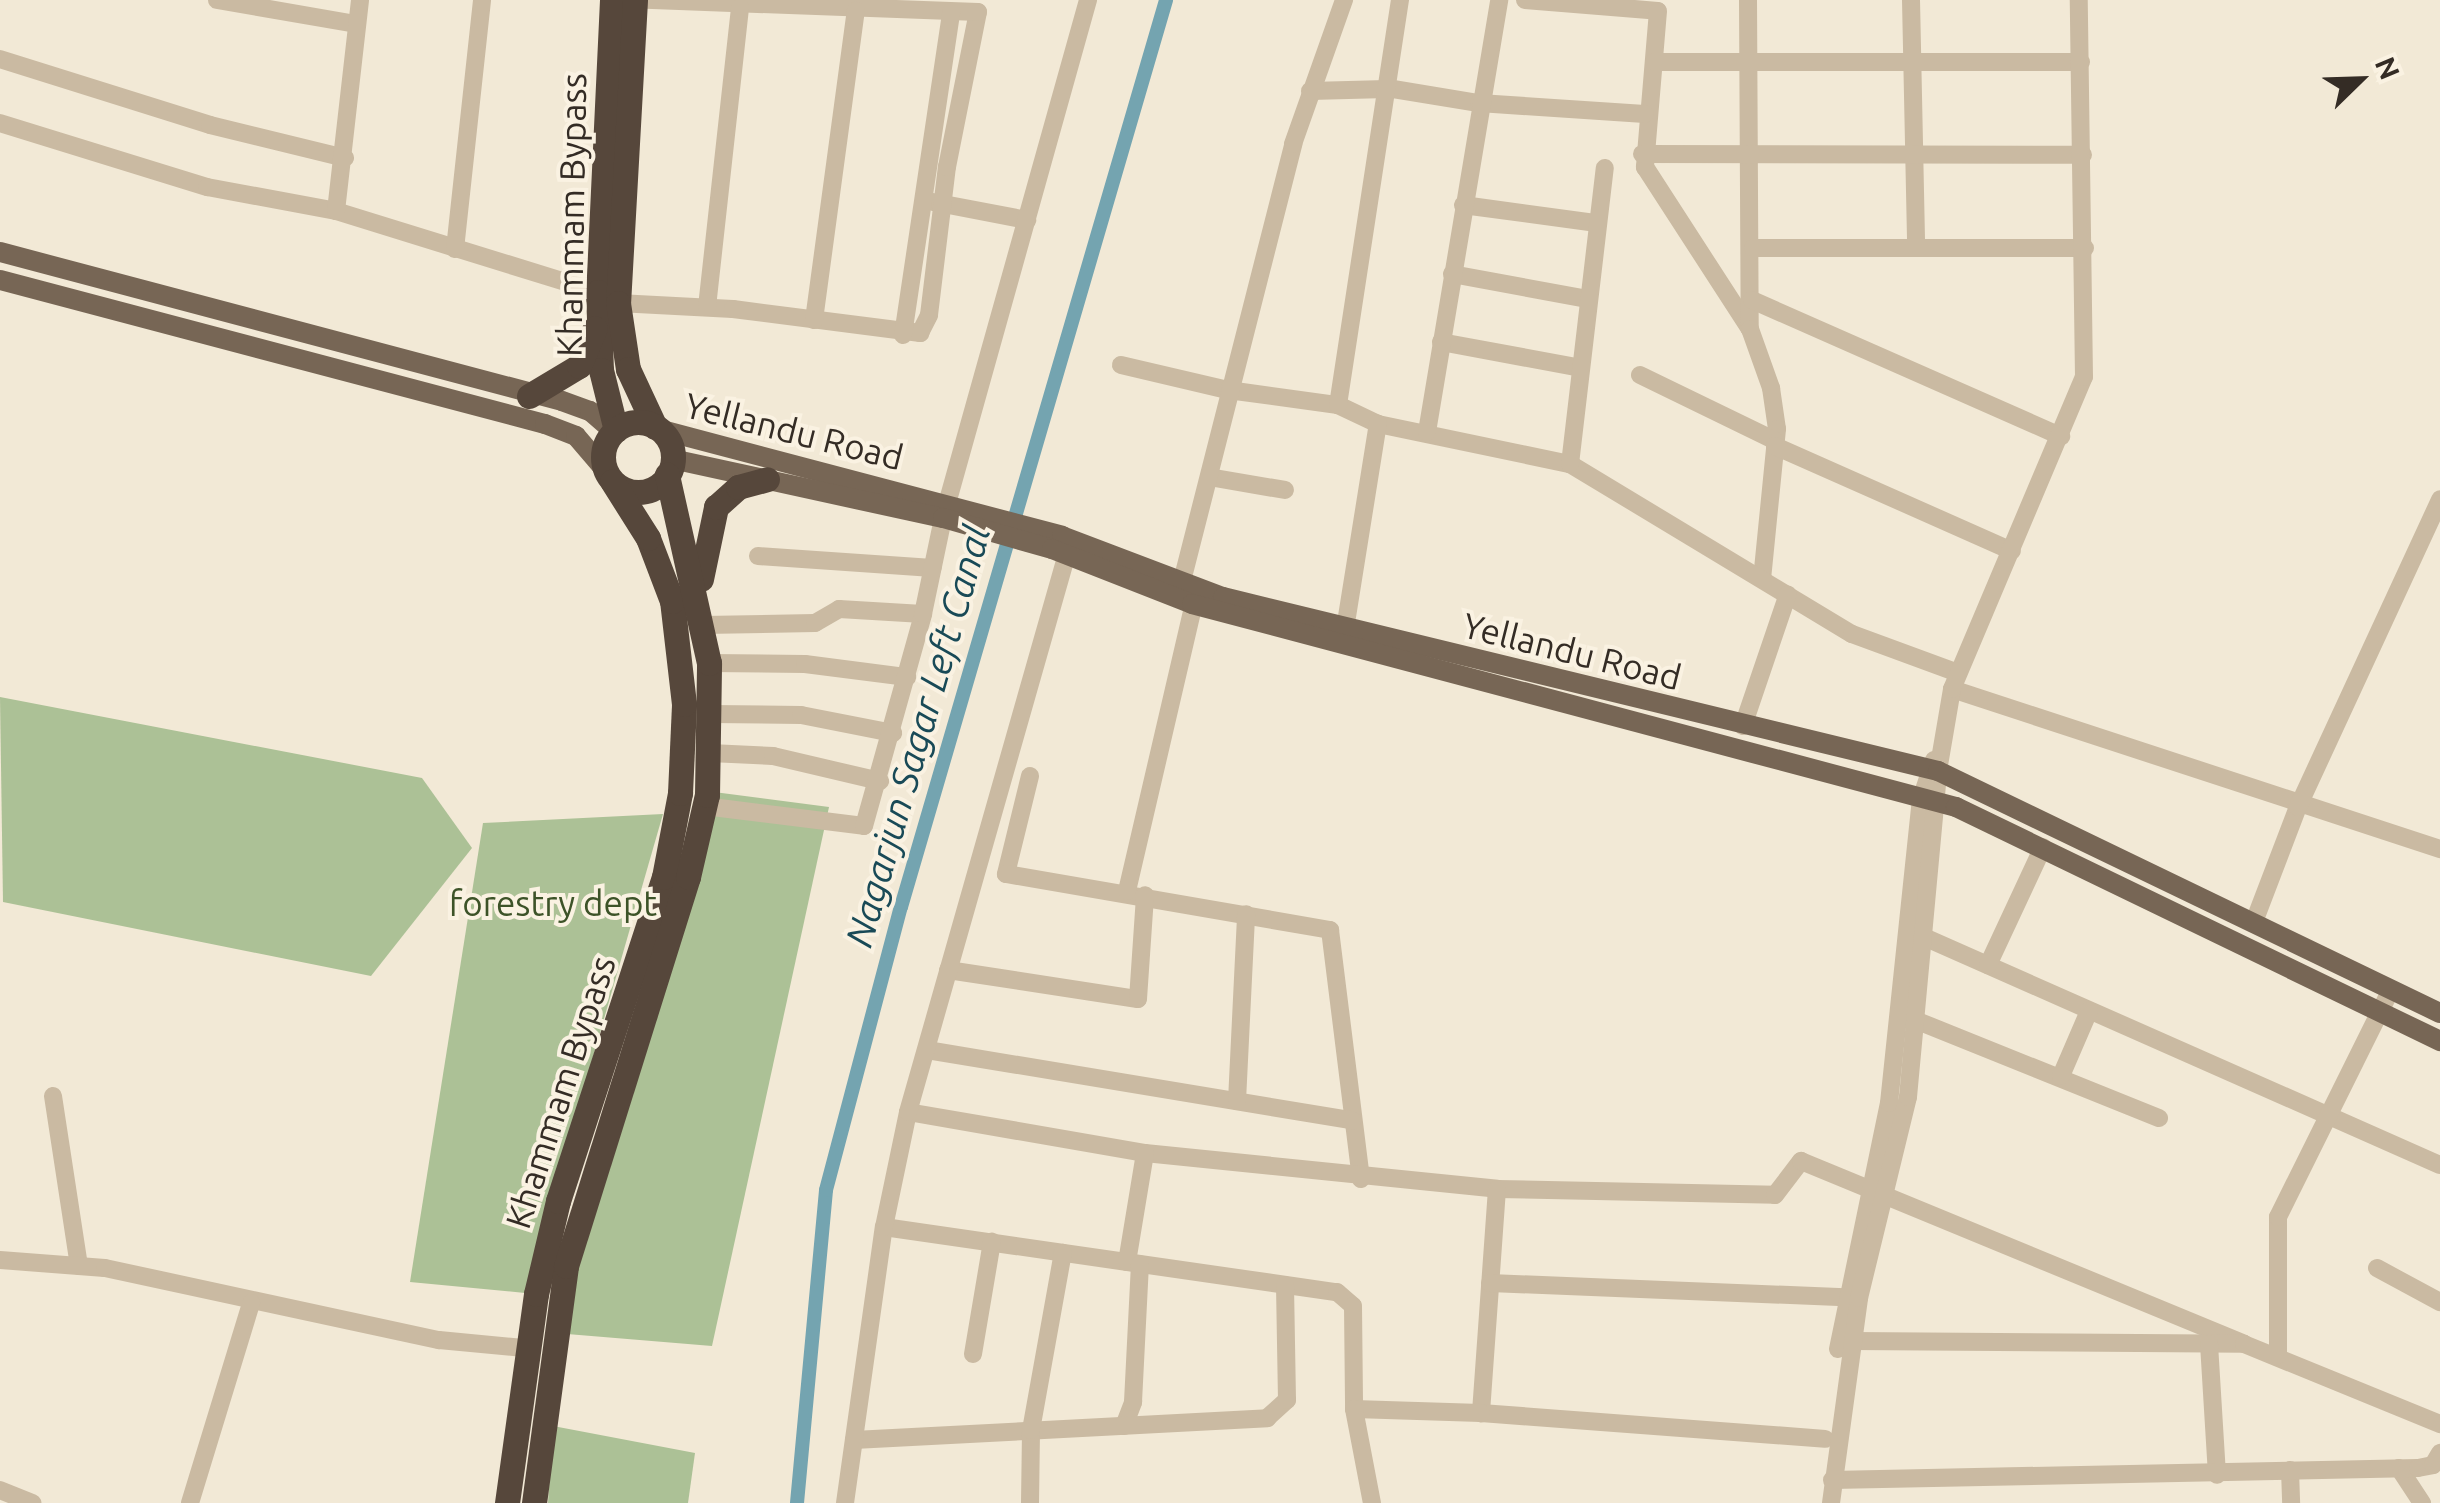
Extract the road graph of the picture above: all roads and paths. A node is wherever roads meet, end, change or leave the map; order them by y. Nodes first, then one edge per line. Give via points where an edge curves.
1 (217, 0) edge
2 (360, 0) edge
3 (482, 0) edge
4 (612, 0) edge
5 (635, 0) edge
6 (646, 0) edge
7 (1088, 0) edge
8 (1344, 0) edge
9 (1400, 0) edge
10 (1499, 0) edge
11 (1525, 0) edge
12 (1748, 0) edge
13 (1911, 0) edge
14 (2079, 0) edge
15 (769, 4) edge
16 (877, 5) edge
17 (978, 6) edge
18 (1659, 6) edge
19 (740, 8) junction
20 (856, 11) junction
21 (951, 12) junction
22 (356, 24) junction
23 (0, 60) edge
24 (1654, 62) junction
25 (2081, 62) junction
26 (1912, 63) junction
27 (1750, 65) junction
28 (1387, 89) junction
29 (1310, 91) junction
30 (1480, 103) junction
31 (1645, 114) junction
32 (0, 124) edge
33 (1642, 154) junction
34 (2083, 155) junction
35 (1914, 156) junction
36 (1752, 157) junction
37 (344, 158) junction
38 (1604, 168) dead end
39 (922, 200) junction
40 (942, 204) junction
41 (1463, 204) junction
42 (336, 210) junction
43 (1027, 220) junction
44 (1597, 223) junction
45 (1916, 247) junction
46 (1754, 248) junction
47 (2085, 248) junction
48 (455, 249) junction
49 (0, 252) edge
50 (1452, 274) junction
51 (0, 280) edge
52 (1588, 299) junction
53 (605, 300) junction
54 (1752, 300) junction
55 (706, 307) junction
56 (814, 320) junction
57 (1750, 329) junction
58 (903, 335) junction
59 (1441, 342) junction
60 (1121, 365) dead end
61 (1581, 368) junction
62 (1640, 376) dead end
63 (1228, 390) junction
64 (530, 396) junction
65 (1338, 405) junction
66 (1378, 424) junction
67 (657, 428) junction
68 (615, 431) junction
69 (1427, 432) junction
70 (2062, 436) junction
71 (1774, 443) junction
72 (1570, 464) junction
73 (670, 467) junction
74 (609, 476) junction
75 (1209, 477) junction
76 (767, 478) junction
77 (1285, 490) dead end
78 (2440, 499) edge
79 (945, 510) junction
80 (1060, 546) junction
81 (2012, 551) junction
82 (758, 556) dead end
83 (933, 568) junction
84 (1762, 578) junction
85 (1191, 591) junction
86 (1788, 594) junction
87 (924, 614) junction
88 (703, 625) junction
89 (1344, 629) junction
90 (709, 663) junction
91 (907, 677) junction
92 (1955, 681) junction
93 (712, 714) junction
94 (1743, 726) junction
95 (893, 733) junction
96 (710, 753) junction
97 (1935, 764) junction
98 (1030, 776) dead end
99 (880, 781) junction
100 (1930, 801) junction
101 (704, 806) junction
102 (2298, 807) junction
103 (2043, 847) junction
104 (2440, 849) edge
105 (981, 870) junction
106 (1006, 874) junction
107 (1136, 893) junction
108 (1246, 914) junction
109 (2254, 922) junction
110 (1924, 937) junction
111 (1988, 966) junction
112 (948, 970) junction
113 (2391, 989) junction
114 (2089, 1011) junction
115 (2380, 1012) junction
116 (2440, 1012) edge
117 (1914, 1020) junction
118 (2440, 1041) edge
119 (927, 1050) junction
120 (2062, 1076) junction
121 (53, 1096) dead end
122 (1238, 1101) junction
123 (908, 1112) junction
124 (2334, 1117) junction
125 (2159, 1118) dead end
126 (1352, 1120) junction
127 (1145, 1153) junction
128 (2440, 1165) edge
129 (1361, 1179) junction
130 (1880, 1189) junction
131 (1497, 1190) junction
132 (884, 1227) junction
133 (992, 1242) junction
134 (1062, 1253) junction
135 (0, 1260) edge
136 (1134, 1263) junction
137 (79, 1266) junction
138 (2376, 1268) dead end
139 (1490, 1282) junction
140 (1285, 1285) junction
141 (1846, 1296) junction
142 (2440, 1302) edge
143 (251, 1303) junction
144 (1851, 1341) junction
145 (2209, 1344) junction
146 (2244, 1344) junction
147 (524, 1348) junction
148 (973, 1354) dead end
149 (2278, 1355) junction
150 (1354, 1409) junction
151 (1481, 1413) junction
152 (2440, 1424) edge
153 (1124, 1426) junction
154 (1031, 1430) junction
155 (1825, 1439) junction
156 (854, 1440) junction
157 (2440, 1453) edge
158 (2399, 1468) junction
159 (2290, 1470) junction
160 (2217, 1474) junction
161 (1832, 1480) junction
162 (0, 1490) edge
163 (33, 1503) edge
164 (190, 1503) edge
165 (508, 1503) edge
166 (534, 1503) edge
167 (845, 1503) edge
168 (1030, 1503) edge
169 (1372, 1503) edge
170 (1820, 1503) edge
171 (1831, 1503) edge
172 (2291, 1503) edge
173 (2422, 1503) edge

1 - 22 street
2 - 22 street
3 - 48 street
4 - 53 highway, Khammam Bypass
5 - 53 highway, Khammam Bypass
6 - 19 street
7 - 43 street
8 - 29 street
9 - 28 street
10 - 30 street
11 - 18 street
12 - 27 street
13 - 26 street
14 - 25 street
15 - 19 street
15 - 20 street
16 - 20 street
16 - 21 street
17 - 21 street
17 - 40 street
18 - 24 street
19 - 55 street
20 - 56 street
21 - 39 street
22 - 37 street
23 - 37 street
24 - 27 street
24 - 31 street
25 - 26 street
25 - 34 street
26 - 27 street
26 - 35 street
27 - 36 street
28 - 29 street
28 - 30 street
28 - 65 street
29 - 63 street
30 - 31 street
30 - 41 street
31 - 33 street
32 - 42 street via 207,187
33 - 36 street
33 - 57 street
34 - 35 street
34 - 47 street
35 - 36 street
35 - 45 street
36 - 46 street
37 - 42 street
38 - 44 street
39 - 40 street
39 - 58 street
40 - 43 street
40 - 58 street via 926,327
41 - 44 street
41 - 50 street
42 - 48 street
43 - 79 street
44 - 52 street
45 - 46 street
45 - 47 street
46 - 54 street
47 - 70 street via 2084,377
48 - 53 street
49 - 64 main road
50 - 52 street
50 - 59 street
51 - 74 main road via 561,429 587,446
52 - 61 street
53 - 55 street
53 - 64 highway via 578,366
53 - 67 highway, Khammam Bypass
53 - 68 highway, Khammam Bypass via 601,370
54 - 57 street
54 - 70 street
55 - 56 street
56 - 58 street
57 - 71 street via 1771,388
59 - 61 street
59 - 69 street
60 - 63 street
61 - 72 street
62 - 71 street
63 - 65 street
63 - 75 street
64 - 68 main road via 590,412
65 - 66 street
66 - 69 street
66 - 89 street
67 - 68 highway via 635,422
67 - 73 highway
67 - 79 main road, Yellandu Road
68 - 74 highway via 603,450
69 - 72 street
70 - 81 street
71 - 81 street
71 - 84 street
72 - 84 street
73 - 74 highway via 641,492
73 - 76 main road, Yellandu Road
73 - 88 highway, Khammam Bypass
74 - 147 highway, Khammam Bypass via 648,538 672,601 684,704 680,793 664,877 558,1201
75 - 77 street
75 - 85 street
76 - 79 main road, Yellandu Road
76 - 88 highway via 726,495 708,522
78 - 102 street
79 - 80 main road, Yellandu Road
79 - 83 street
80 - 85 main road, Yellandu Road
80 - 105 street
81 - 92 street
82 - 83 street
83 - 87 street
84 - 86 street
85 - 89 main road, Yellandu Road
85 - 100 main road, Yellandu Road
85 - 107 street
86 - 92 street via 1852,634
86 - 94 street
87 - 88 street via 839,609 815,624
87 - 91 street
88 - 90 highway, Khammam Bypass
89 - 94 main road, Yellandu Road
90 - 91 street via 806,664
90 - 93 highway, Khammam Bypass
91 - 95 street
92 - 97 street
92 - 102 street
93 - 95 street via 801,715
93 - 96 highway, Khammam Bypass
94 - 97 main road, Yellandu Road
95 - 99 street
96 - 99 street via 773,756
96 - 101 highway, Khammam Bypass
97 - 100 street
97 - 109 main road, Yellandu Road
98 - 106 street
99 - 101 street via 864,826
100 - 103 main road, Yellandu Road
100 - 110 street
100 - 130 street
101 - 166 highway, Khammam Bypass via 566,1266
102 - 104 street
102 - 109 street
103 - 111 street
103 - 115 main road, Yellandu Road
105 - 106 street
105 - 112 street
106 - 107 street
107 - 108 street
107 - 112 street via 1138,999
108 - 122 street
108 - 126 street via 1324,925 1335,937
109 - 113 main road, Yellandu Road
110 - 111 street
110 - 117 street
111 - 114 street
112 - 119 street
113 - 115 street
113 - 116 main road, Yellandu Road
114 - 120 street
114 - 124 street
115 - 118 main road, Yellandu Road
115 - 124 street
117 - 120 street
117 - 130 street via 1908,1097
119 - 122 street
119 - 123 street
120 - 125 street
121 - 137 street
122 - 126 street
123 - 127 street
123 - 132 street
124 - 128 street
124 - 149 street via 2278,1217
126 - 129 street
127 - 129 street
127 - 136 street
129 - 131 street
130 - 131 street via 1802,1161 1775,1195
130 - 141 street
130 - 144 street
130 - 146 street
131 - 139 street
132 - 133 street
132 - 156 street
133 - 134 street
133 - 148 street
134 - 136 street
134 - 154 street
135 - 137 street
136 - 140 street
136 - 153 street via 1133,1402
137 - 143 street
138 - 142 street
139 - 141 street
139 - 151 street
140 - 150 street via 1337,1292 1353,1306
140 - 153 street via 1287,1400 1279,1413
141 - 155 street
143 - 147 street via 439,1340
143 - 164 street
144 - 145 street
144 - 161 street
145 - 146 street
145 - 160 street
146 - 149 street
147 - 165 highway, Khammam Bypass
149 - 152 street
150 - 151 street
150 - 169 street
151 - 155 street
153 - 154 street
154 - 156 street
154 - 168 street
155 - 170 street
156 - 167 street
157 - 158 street via 2433,1465
158 - 159 street
158 - 173 street
159 - 160 street
159 - 172 street
160 - 161 street
161 - 171 street
162 - 163 street

